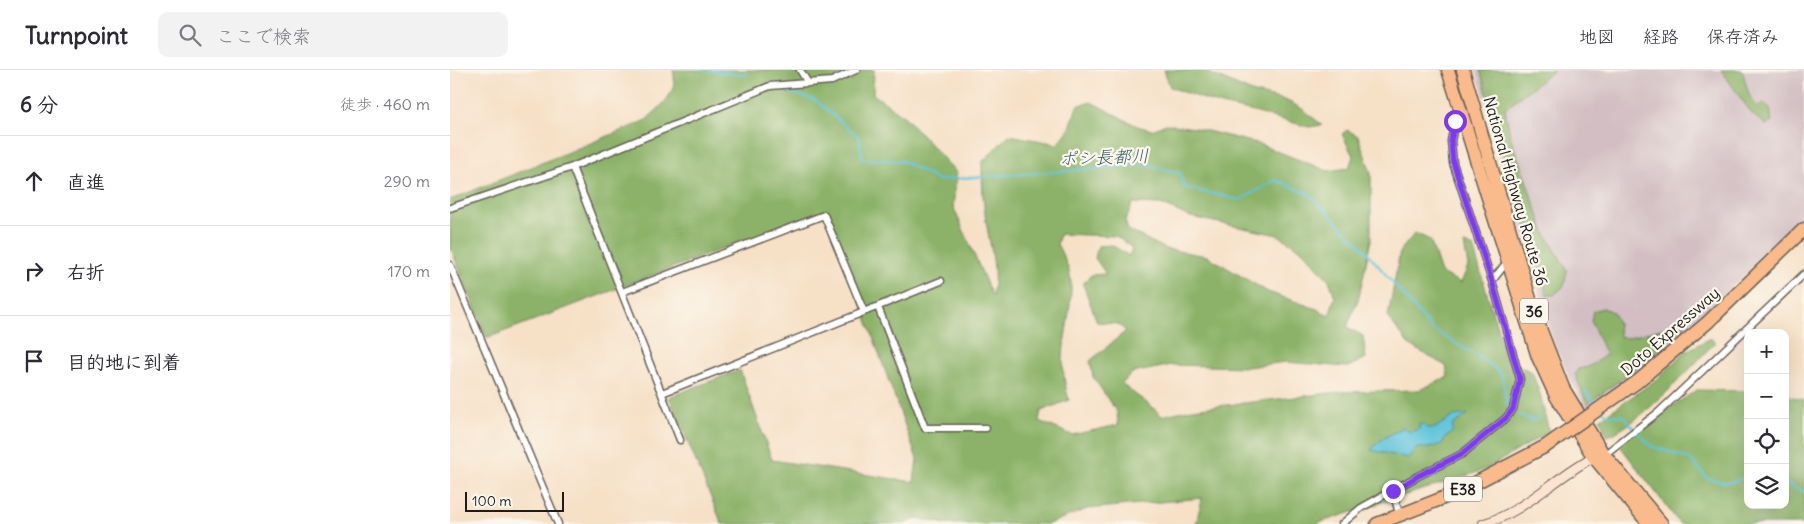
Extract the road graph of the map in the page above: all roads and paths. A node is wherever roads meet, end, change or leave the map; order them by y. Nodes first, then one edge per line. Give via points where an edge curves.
1 (800, 70) edge
2 (856, 70) edge
3 (1448, 70) edge
4 (1463, 70) edge
5 (808, 83) junction
6 (1462, 119) junction
7 (572, 167) junction
8 (450, 208) edge
9 (1804, 229) edge
10 (1508, 261) junction
11 (450, 265) edge
12 (1804, 274) edge
13 (941, 281) dead end
14 (1492, 281) junction
15 (622, 292) junction
16 (878, 307) junction
17 (864, 312) junction
18 (662, 393) junction
19 (986, 428) dead end
20 (680, 440) dead end
21 (1546, 446) junction
22 (1601, 453) junction
23 (1393, 491) junction
24 (1398, 510) dead end
25 (558, 524) edge
26 (1342, 524) edge
27 (1377, 524) edge
28 (1401, 524) edge
29 (1484, 524) edge
30 (1650, 524) edge
31 (1662, 524) edge

1 - 5 street
2 - 5 street via 832,81
3 - 6 highway, National Highway Route 36 / 36
4 - 22 highway, National Highway Route 36 / 36 via 1540,329 1564,388
5 - 7 street via 770,86
6 - 10 highway, National Highway Route 36 / 36
6 - 14 street via 1455,121 1452,131 1453,162
7 - 8 street
7 - 15 street
9 - 21 highway, Doto Expressway / E38, bridge via 1708,322 1637,382
10 - 14 street
10 - 22 highway, National Highway Route 36 / 36 via 1538,357 1556,396
11 - 25 street
12 - 22 street via 1660,411
13 - 16 street
14 - 23 street via 1520,379 1513,409 1462,454
15 - 17 street via 824,215
15 - 18 street
16 - 17 street
16 - 19 street via 925,428
17 - 18 street
18 - 20 street
21 - 27 highway, Doto Expressway / E38 via 1456,492
21 - 28 highway, Doto Expressway / E38 via 1460,497
22 - 29 street via 1528,503
22 - 30 highway, National Highway Route 36 / 36
22 - 31 highway, National Highway Route 36 / 36
23 - 24 street
23 - 26 street via 1361,508

